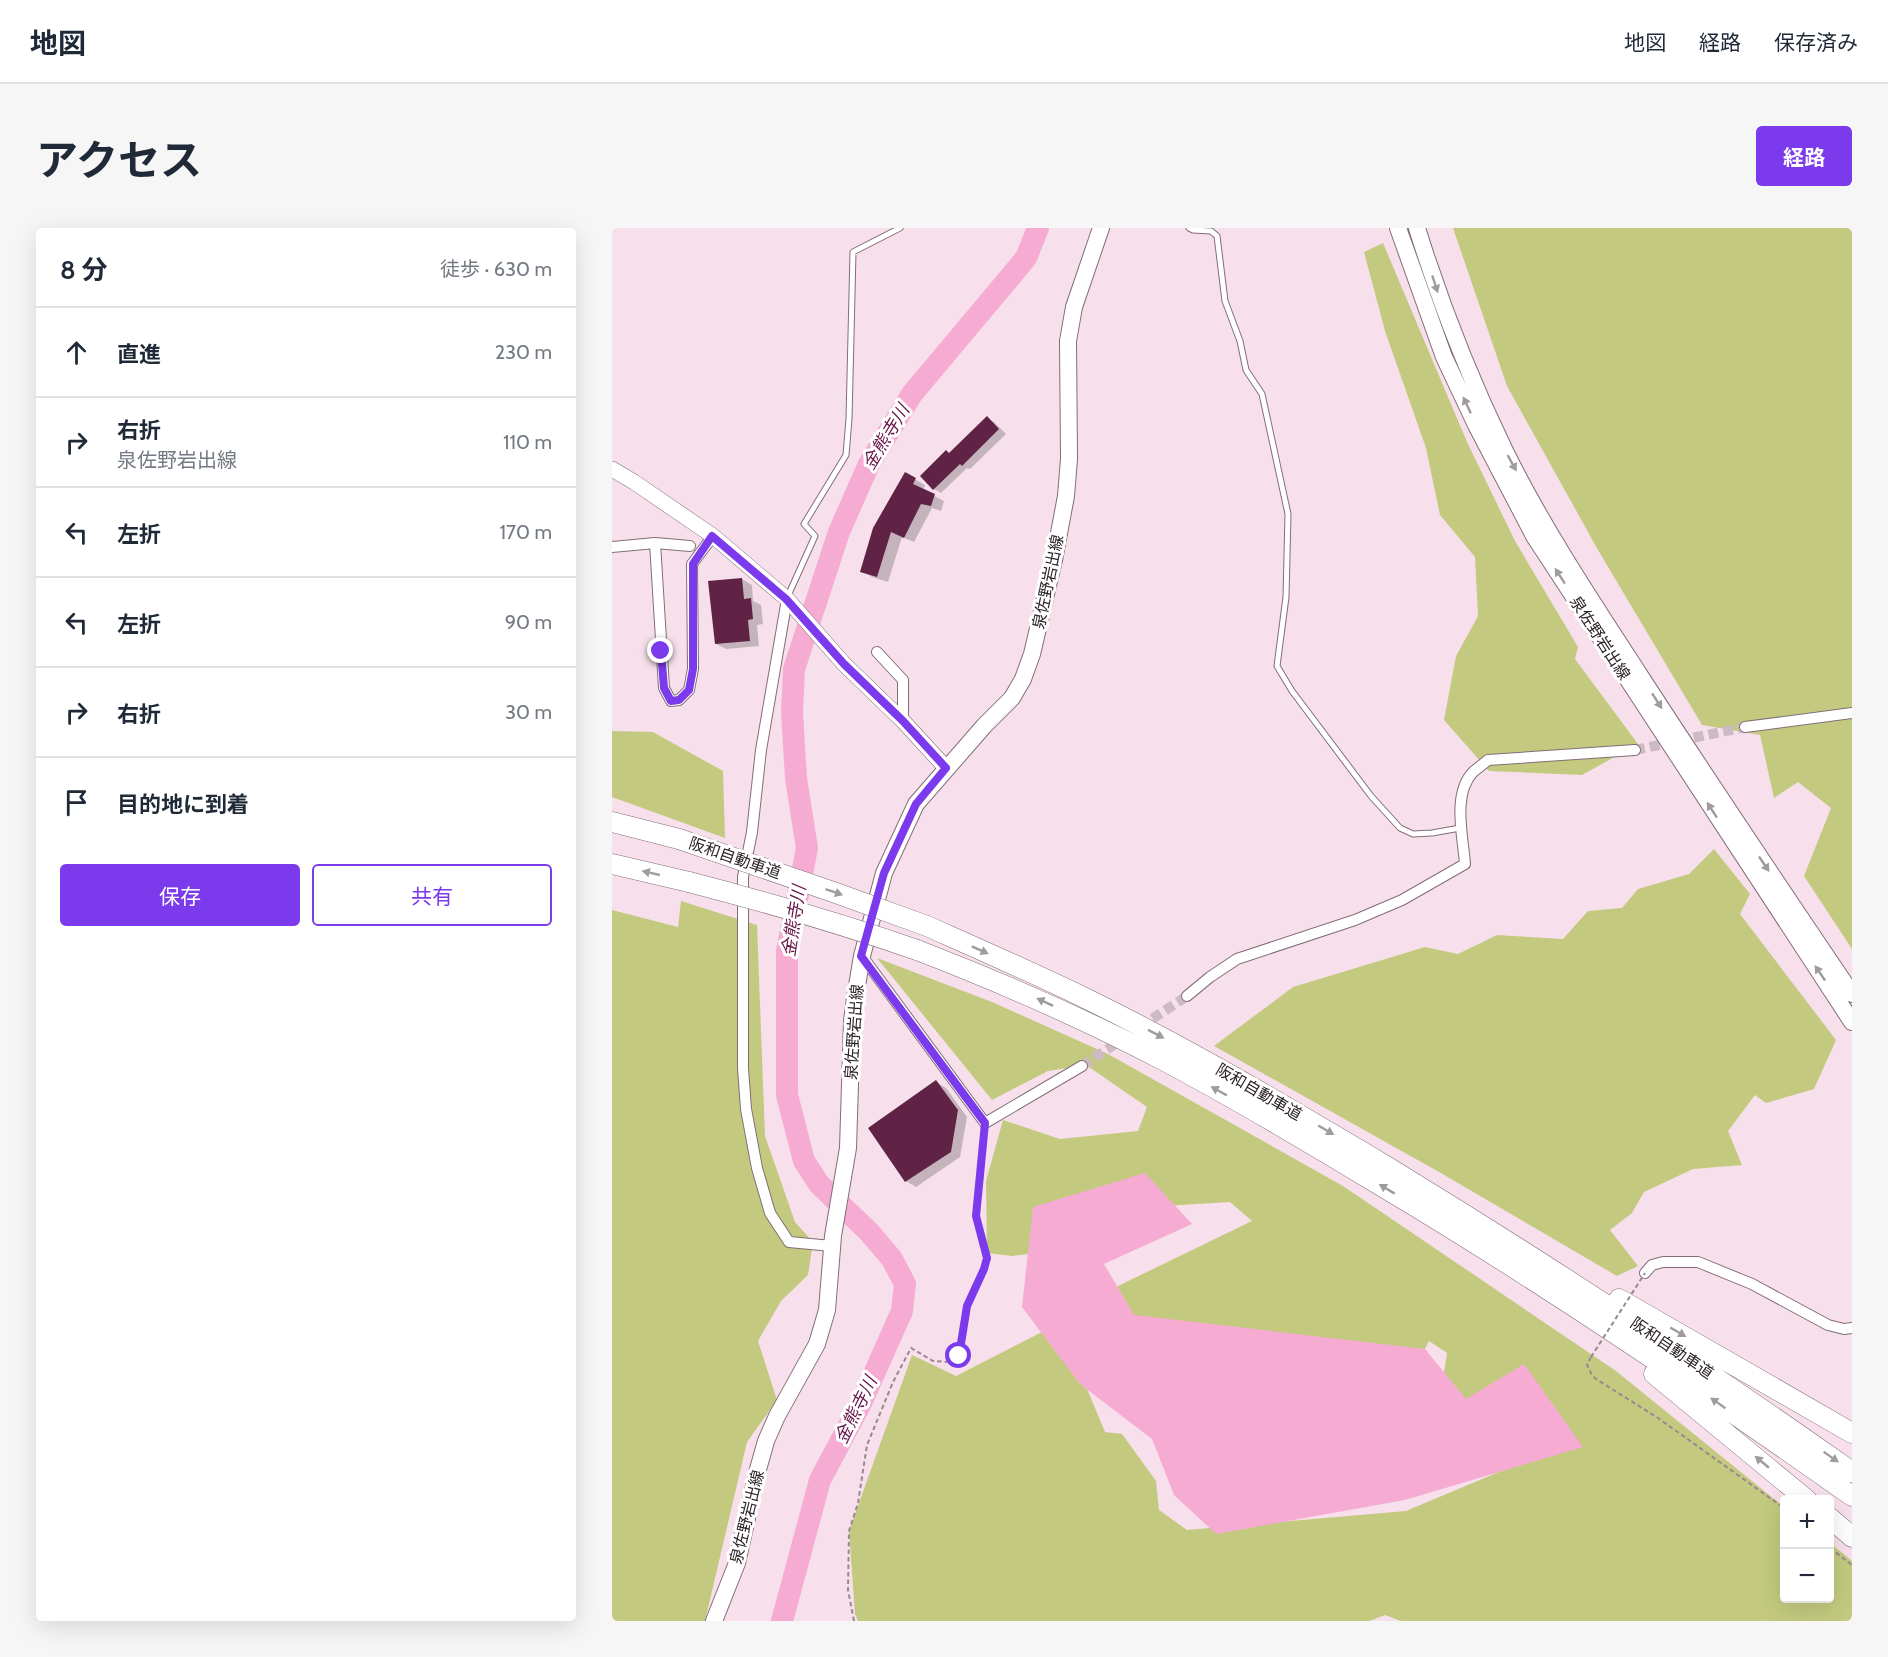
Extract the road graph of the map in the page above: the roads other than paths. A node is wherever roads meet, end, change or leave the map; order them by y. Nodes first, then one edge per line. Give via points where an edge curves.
1 (900, 228) edge
2 (1101, 228) edge
3 (1189, 228) edge
4 (1398, 228) edge
5 (1417, 228) edge
6 (612, 469) edge
7 (712, 536) junction
8 (655, 543) junction
9 (690, 546) dead end
10 (612, 548) edge
11 (789, 603) junction
12 (877, 652) dead end
13 (1852, 714) edge
14 (903, 721) junction
15 (1745, 727) tunnel mouth
16 (1635, 750) tunnel mouth
17 (946, 768) junction
18 (612, 822) edge
19 (1460, 828) junction
20 (612, 864) edge
21 (861, 956) junction
22 (1852, 994) edge
23 (1187, 996) tunnel mouth
24 (1852, 1022) edge
25 (1082, 1066) tunnel mouth
26 (1410, 1203) junction
27 (1480, 1223) junction
28 (832, 1241) junction
29 (1645, 1273) road end
30 (1852, 1328) edge
31 (1852, 1433) edge
32 (1852, 1472) edge
33 (1801, 1495) edge
34 (1852, 1496) edge
35 (1834, 1521) edge
36 (1852, 1537) edge
37 (714, 1621) edge

1 - 11 lane via 853,252 846,455 804,524 815,536
2 - 17 main road, 泉佐野岩出線 via 1074,307 1068,341 1066,496 1032,654 1012,698
3 - 19 lane via 1211,231 1217,236 1225,301 1246,370 1262,394 1288,514 1286,597 1277,666 1365,788 1400,828 1413,834
24 -> 4 main road, 泉佐野岩出線 via 1534,536 1444,357
5 -> 22 main road, 泉佐野岩出線 via 1439,298 1475,387 1561,553
6 - 7 street
7 - 8 street via 693,564 693,669 689,690 679,700 671,701 664,688
7 - 11 street
8 - 9 street
8 - 10 street
11 - 14 street
11 - 28 street via 761,750 743,877 743,1068 746,1109 770,1213 789,1242
12 - 14 street via 903,680
13 - 15 street
14 - 17 street
16 - 19 street via 1488,760 1472,774 1464,791
17 - 21 main road, 泉佐野岩出線 via 916,804 884,873
18 -> 27 highway, 阪和自動車道, bridge via 679,839 927,926 1089,1000 1329,1132
19 - 23 street via 1465,864 1402,900 1355,920 1237,959
26 -> 20 highway, 阪和自動車道, bridge via 1161,1059 1042,1001 917,950 781,906
21 - 25 street via 985,1123
21 - 28 main road, 泉佐野岩出線 via 852,1022 848,1148
33 -> 26 highway via 1628,1354 1437,1226
34 -> 26 highway, 阪和自動車道 via 1632,1344
27 -> 31 highway
27 -> 32 highway, 阪和自動車道 via 1653,1335
28 - 37 main road, 泉佐野岩出線 via 822,1331 766,1441 736,1563
29 - 30 street via 1663,1262 1698,1262 1752,1284 1828,1325
35 - 36 highway

